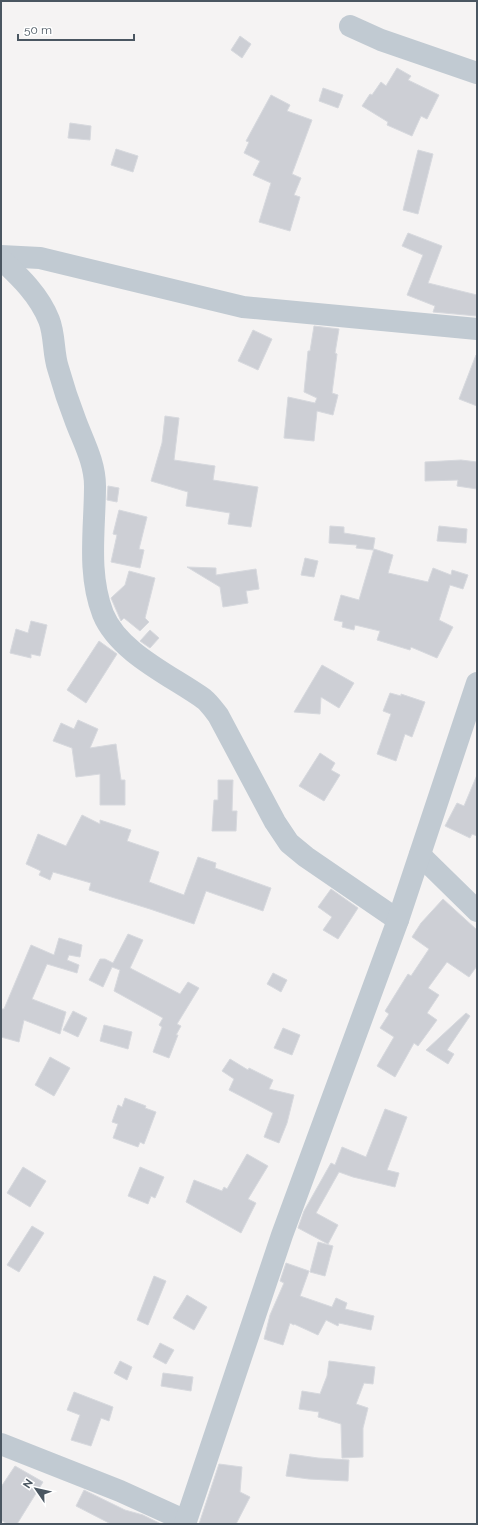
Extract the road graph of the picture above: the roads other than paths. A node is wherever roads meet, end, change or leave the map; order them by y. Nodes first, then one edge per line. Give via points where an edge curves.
1 (350, 26) dead end
2 (477, 73) edge
3 (1, 256) edge
4 (1, 259) edge
5 (477, 329) edge
6 (477, 683) edge
7 (420, 855) junction
8 (477, 911) edge
9 (398, 920) junction
10 (1, 1444) edge
11 (185, 1523) edge

1 - 2 street via 381,40
3 - 5 street via 40,258 243,306
4 - 9 street via 30,287 50,321 57,366 92,462 95,484 92,536 94,568 98,598 112,629 130,649 205,700 218,715 275,822 289,843
6 - 7 street
7 - 8 street
7 - 9 street
9 - 11 street via 282,1235
10 - 11 street via 120,1491

